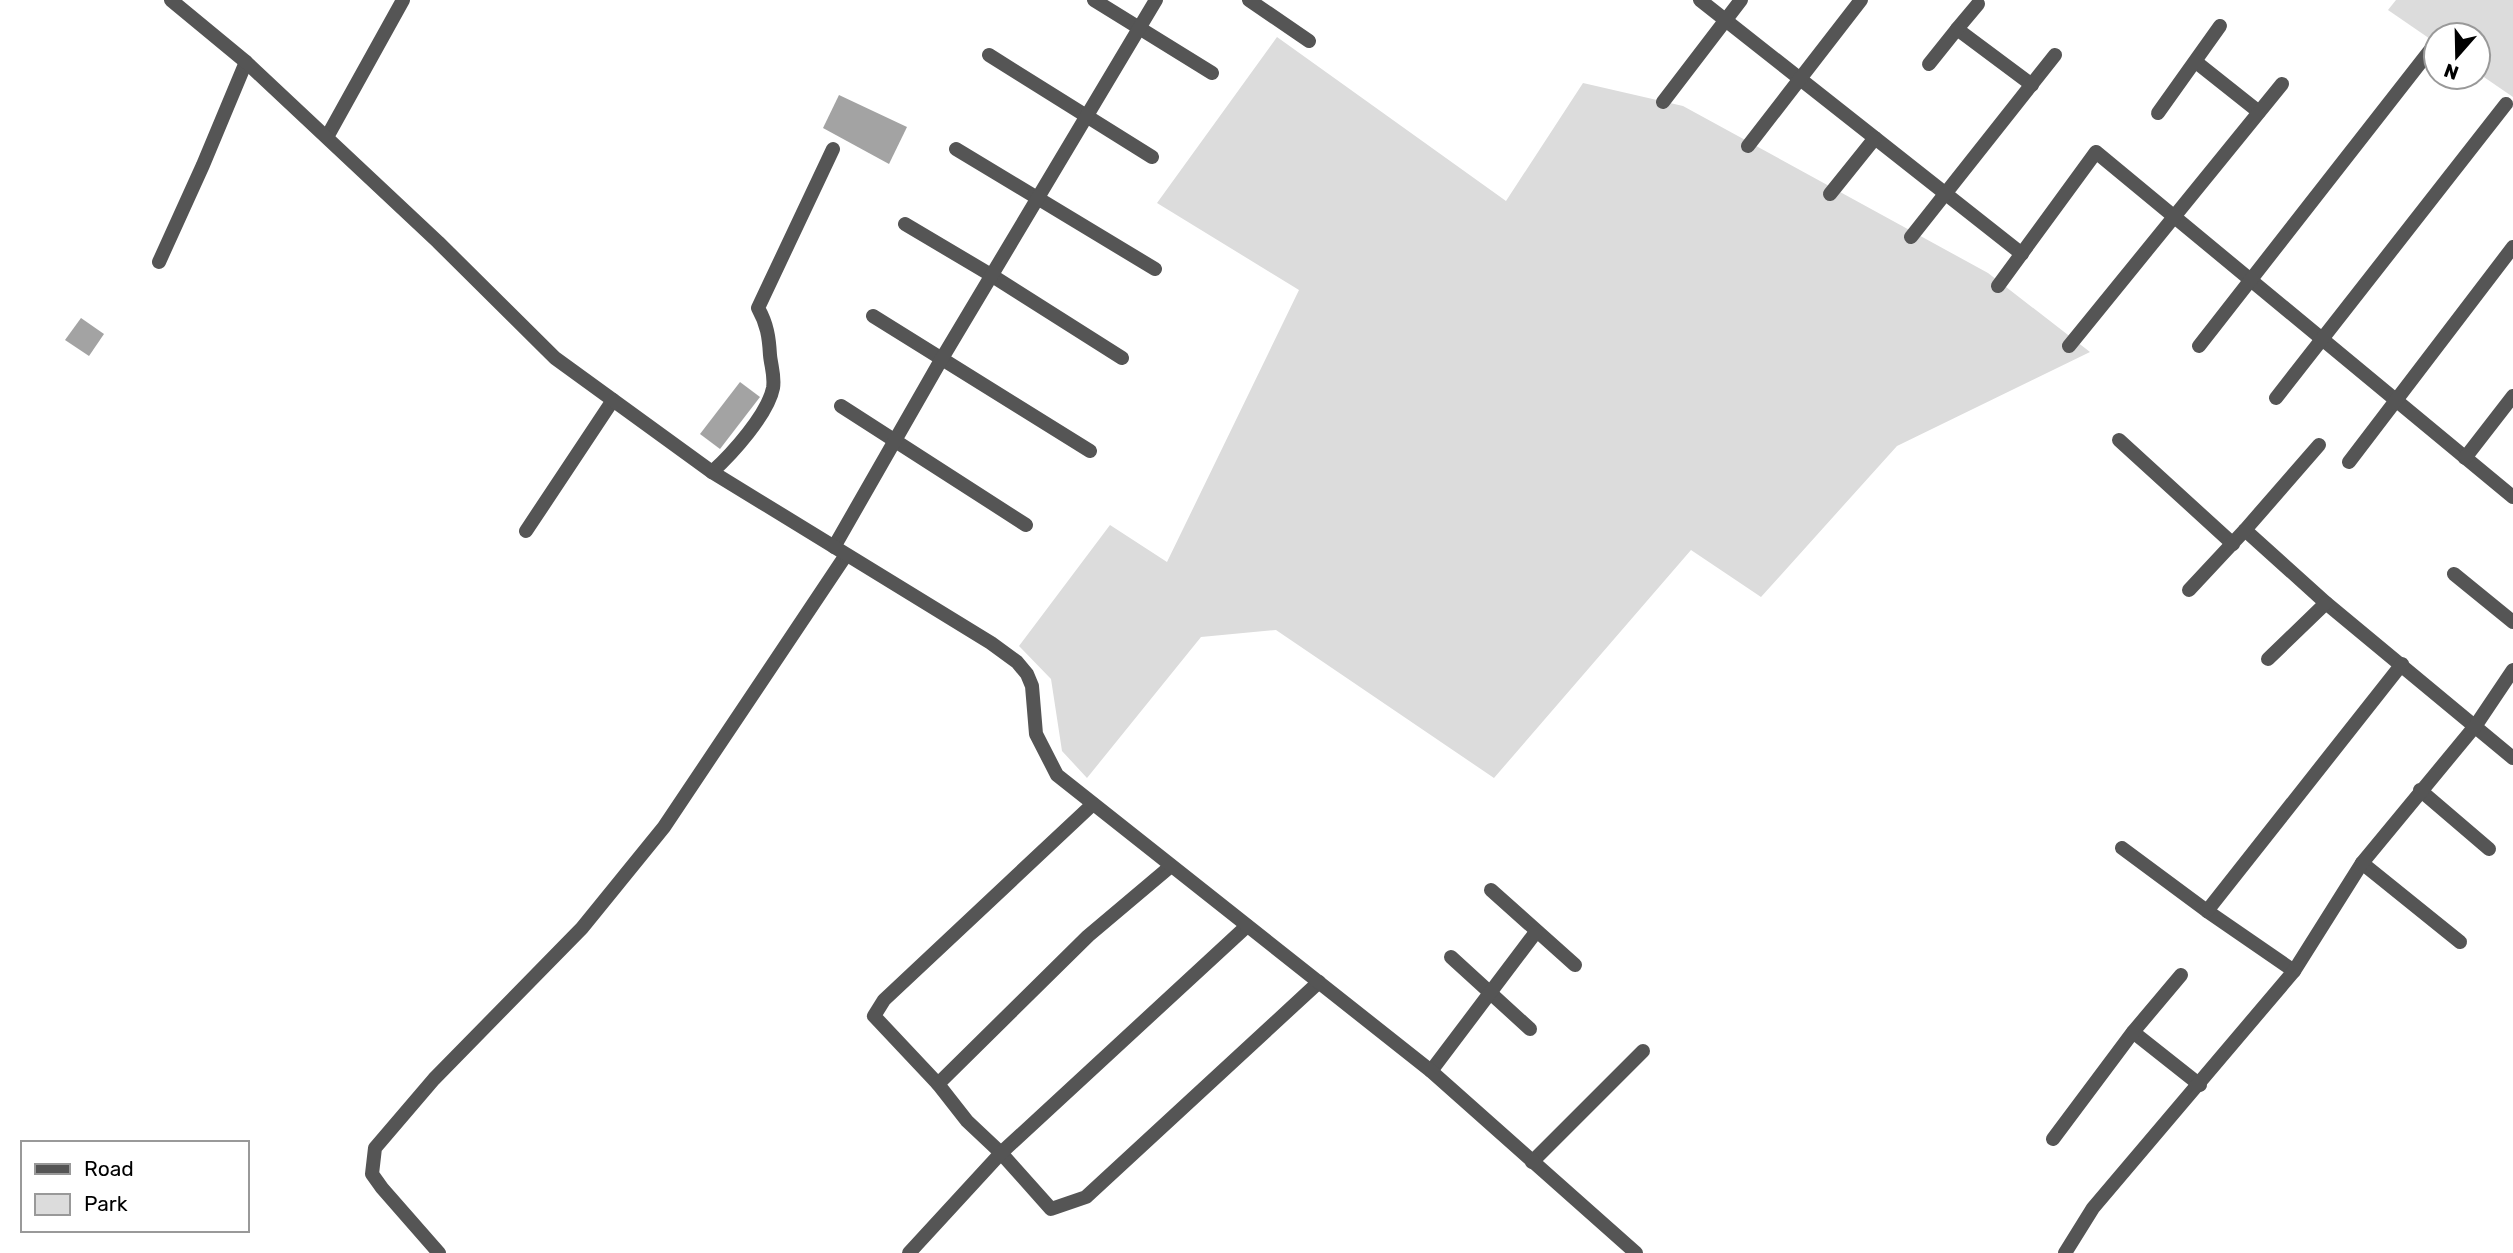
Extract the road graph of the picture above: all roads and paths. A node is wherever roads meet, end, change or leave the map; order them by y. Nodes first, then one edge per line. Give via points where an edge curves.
1 (171, 0) edge
2 (403, 0) edge
3 (1094, 0) edge
4 (1156, 0) edge
5 (1249, 0) edge
6 (1700, 0) edge
7 (1741, 0) edge
8 (1861, 0) edge
9 (1978, 4) dead end
10 (1726, 20) junction
11 (2220, 26) dead end
12 (1139, 29) junction
13 (1957, 29) junction
14 (1309, 41) dead end
15 (989, 55) dead end
16 (2055, 55) dead end
17 (2422, 61) edge
18 (246, 62) junction
19 (2196, 62) junction
20 (1929, 64) dead end
21 (1212, 73) dead end
22 (1800, 79) junction
23 (2282, 84) dead end
24 (2032, 85) junction
25 (1663, 102) dead end
26 (2506, 104) dead end
27 (2259, 112) junction
28 (2158, 113) dead end
29 (1087, 115) junction
30 (327, 137) junction
31 (1875, 138) junction
32 (1748, 146) dead end
33 (833, 149) dead end
34 (956, 149) dead end
35 (1152, 157) dead end
36 (1945, 193) junction
37 (1829, 194) dead end
38 (1038, 198) junction
39 (2174, 216) junction
40 (905, 224) dead end
41 (1911, 237) dead end
42 (2513, 247) edge
43 (2022, 254) junction
44 (159, 262) dead end
45 (1155, 268) dead end
46 (991, 275) junction
47 (2251, 280) junction
48 (1998, 286) dead end
49 (873, 316) dead end
50 (2322, 339) junction
51 (2069, 346) dead end
52 (2199, 346) dead end
53 (1122, 358) dead end
54 (941, 360) junction
55 (2513, 396) edge
56 (2276, 398) dead end
57 (613, 400) junction
58 (2396, 400) junction
59 (841, 406) dead end
60 (895, 439) junction
61 (2119, 440) dead end
62 (2319, 445) dead end
63 (1090, 451) dead end
64 (2465, 458) junction
65 (2349, 462) dead end
66 (712, 472) junction
67 (2513, 498) edge
68 (1026, 525) dead end
69 (2245, 530) junction
70 (526, 531) dead end
71 (2233, 544) junction
72 (840, 551) junction
73 (2454, 574) dead end
74 (2189, 590) dead end
75 (2326, 603) junction
76 (2513, 622) edge
77 (2268, 659) dead end
78 (2402, 664) junction
79 (2513, 670) edge
80 (2476, 725) junction
81 (2513, 758) edge
82 (2420, 790) junction
83 (1093, 804) junction
84 (2122, 848) dead end
85 (2489, 849) dead end
86 (2362, 863) junction
87 (1171, 866) junction
88 (1491, 890) dead end
89 (2207, 911) junction
90 (1247, 926) junction
91 (1536, 932) junction
92 (2460, 942) dead end
93 (1451, 957) dead end
94 (1575, 965) dead end
95 (2294, 971) junction
96 (2181, 975) dead end
97 (1319, 982) junction
98 (1491, 992) junction
99 (1530, 1029) dead end
100 (2133, 1032) junction
101 (1643, 1051) dead end
102 (1431, 1071) junction
103 (938, 1084) junction
104 (2200, 1084) junction
105 (2053, 1139) dead end
106 (1001, 1153) junction
107 (1532, 1162) junction
108 (439, 1253) edge
109 (909, 1253) edge
110 (1636, 1253) edge
111 (2065, 1253) edge

1 - 18 street
2 - 30 street
3 - 12 street
4 - 12 street
5 - 14 street
6 - 10 street
7 - 10 street
8 - 22 street
9 - 13 street
10 - 22 street
10 - 25 street
11 - 19 street
12 - 21 street
12 - 29 street
13 - 20 street
13 - 24 street
15 - 29 street
16 - 24 street
17 - 47 street
18 - 30 street
18 - 44 street
19 - 27 street
19 - 28 street
22 - 31 street
22 - 32 street
23 - 27 street
24 - 36 street
26 - 50 street
27 - 39 street
29 - 35 street
29 - 38 street
30 - 57 street via 555,358
31 - 36 street
31 - 37 street
33 - 66 street via 758,308 770,340 772,392 759,417
34 - 38 street
36 - 41 street
36 - 43 street
38 - 45 street
38 - 46 street
39 - 43 street via 2096,152
39 - 47 street
39 - 51 street
40 - 46 street
42 - 58 street
43 - 48 street
46 - 53 street
46 - 54 street
47 - 50 street
47 - 52 street
49 - 54 street
50 - 56 street
50 - 58 street
54 - 60 street
54 - 63 street
55 - 64 street
57 - 66 street
57 - 70 street
58 - 64 street
58 - 65 street
59 - 60 street
60 - 68 street
60 - 72 street
61 - 71 street
62 - 69 street
64 - 67 street
66 - 72 street
69 - 71 street
69 - 75 street
71 - 74 street
72 - 83 street via 1017,662 1032,686 1036,734 1048,761 1057,775
72 - 108 street via 664,827 582,928 434,1079 375,1148 372,1174
73 - 76 street
75 - 77 street
75 - 78 street
78 - 80 street
78 - 89 street
79 - 80 street
80 - 81 street
80 - 82 street
82 - 85 street
82 - 86 street
83 - 87 street
83 - 103 street via 884,1000 874,1016
84 - 89 street
86 - 92 street
86 - 95 street
87 - 90 street
87 - 103 street via 1088,936
88 - 91 street
89 - 95 street
90 - 97 street
90 - 106 street
91 - 94 street
91 - 98 street
93 - 98 street
95 - 104 street
96 - 100 street
97 - 102 street
97 - 106 street via 1086,1197 1051,1209
98 - 99 street
98 - 102 street
100 - 104 street
100 - 105 street
101 - 107 street
102 - 107 street
103 - 106 street via 967,1121
104 - 111 street via 2093,1208
106 - 109 street
107 - 110 street

